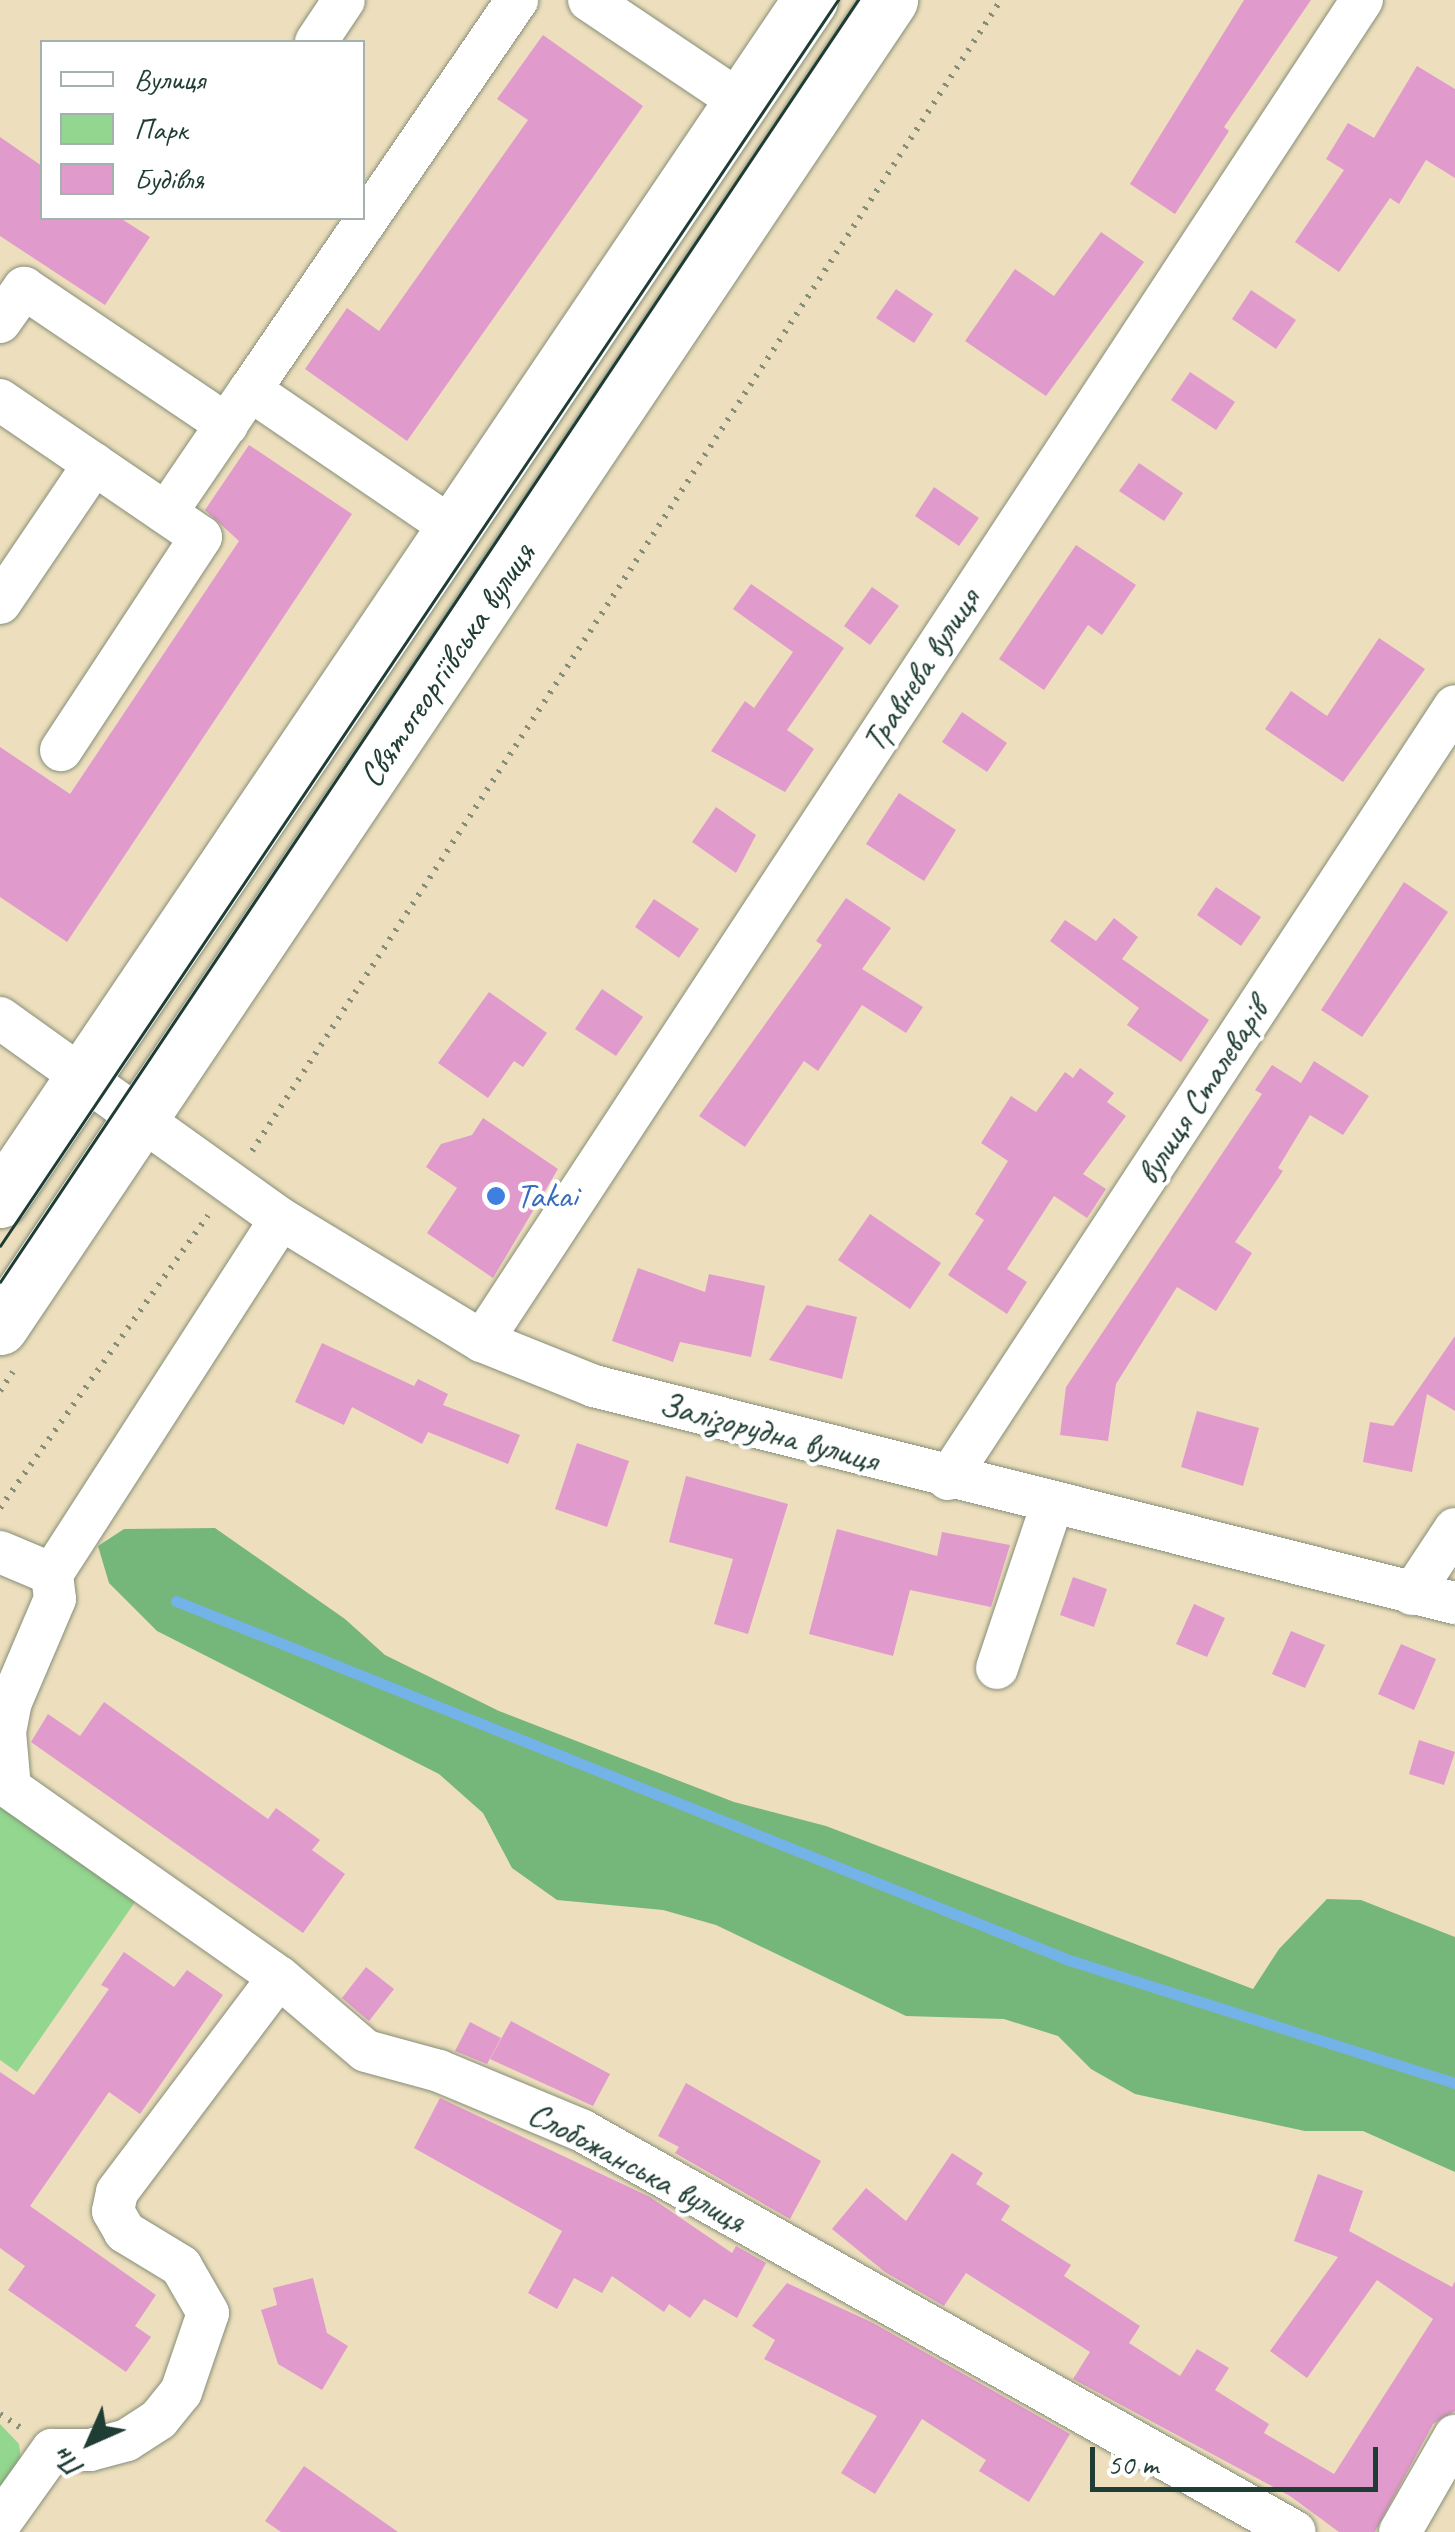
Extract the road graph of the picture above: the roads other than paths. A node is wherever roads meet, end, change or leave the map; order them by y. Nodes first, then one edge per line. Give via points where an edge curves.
1 (344, 0) edge
2 (518, 0) edge
3 (589, 0) edge
4 (810, 0) edge
5 (890, 0) edge
6 (1362, 0) edge
7 (317, 40) edge
8 (740, 102) junction
9 (0, 322) edge
10 (0, 400) edge
11 (239, 408) junction
12 (94, 464) junction
13 (166, 512) junction
14 (454, 529) junction
15 (0, 604) edge
16 (1455, 706) edge
17 (62, 750) dead end
18 (0, 1018) edge
19 (84, 1078) junction
20 (143, 1121) junction
21 (0, 1200) edge
22 (280, 1220) junction
23 (0, 1327) edge
24 (482, 1341) junction
25 (948, 1479) junction
26 (1052, 1505) junction
27 (1455, 1529) edge
28 (0, 1552) edge
29 (52, 1574) junction
30 (1412, 1594) junction
31 (1455, 1603) edge
32 (997, 1668) dead end
33 (5, 1784) edge
34 (280, 1976) junction
35 (1455, 2436) edge
36 (0, 2524) edge
37 (1294, 2532) edge
38 (1400, 2532) edge

1 - 7 street
2 - 11 street
3 - 8 street
4 - 8 main road, Святогеоргіївська вулиця
5 - 20 main road, Святогеоргіївська вулиця
6 - 24 street, Травнева вулиця
8 - 14 main road, Святогеоргіївська вулиця
9 - 11 street via 24,288
10 - 12 street
11 - 13 street
11 - 14 street
12 - 13 street
12 - 15 street
13 - 17 street via 201,536
14 - 19 main road, Святогеоргіївська вулиця
16 - 25 street, вулиця Сталеварів
18 - 19 street, Залізорудна вулиця
19 - 20 street, Залізорудна вулиця
19 - 21 main road, Святогеоргіївська вулиця
20 - 22 street, Залізорудна вулиця
20 - 23 main road, Святогеоргіївська вулиця
22 - 24 street, Залізорудна вулиця
22 - 29 street
24 - 25 street, Залізорудна вулиця via 594,1386
25 - 26 street, Залізорудна вулиця
26 - 30 street, Залізорудна вулиця
26 - 32 street
27 - 30 street
28 - 29 street
29 - 33 street via 55,1599 11,1702
30 - 31 street, Залізорудна вулиця
33 - 34 street, Слобожанська вулиця
34 - 36 street via 117,2192 113,2211 125,2232 180,2266 208,2313 181,2392 159,2420 127,2440 90,2450 52,2450
34 - 37 street, Слобожанська вулиця via 366,2051 439,2071 581,2130
35 - 38 street

